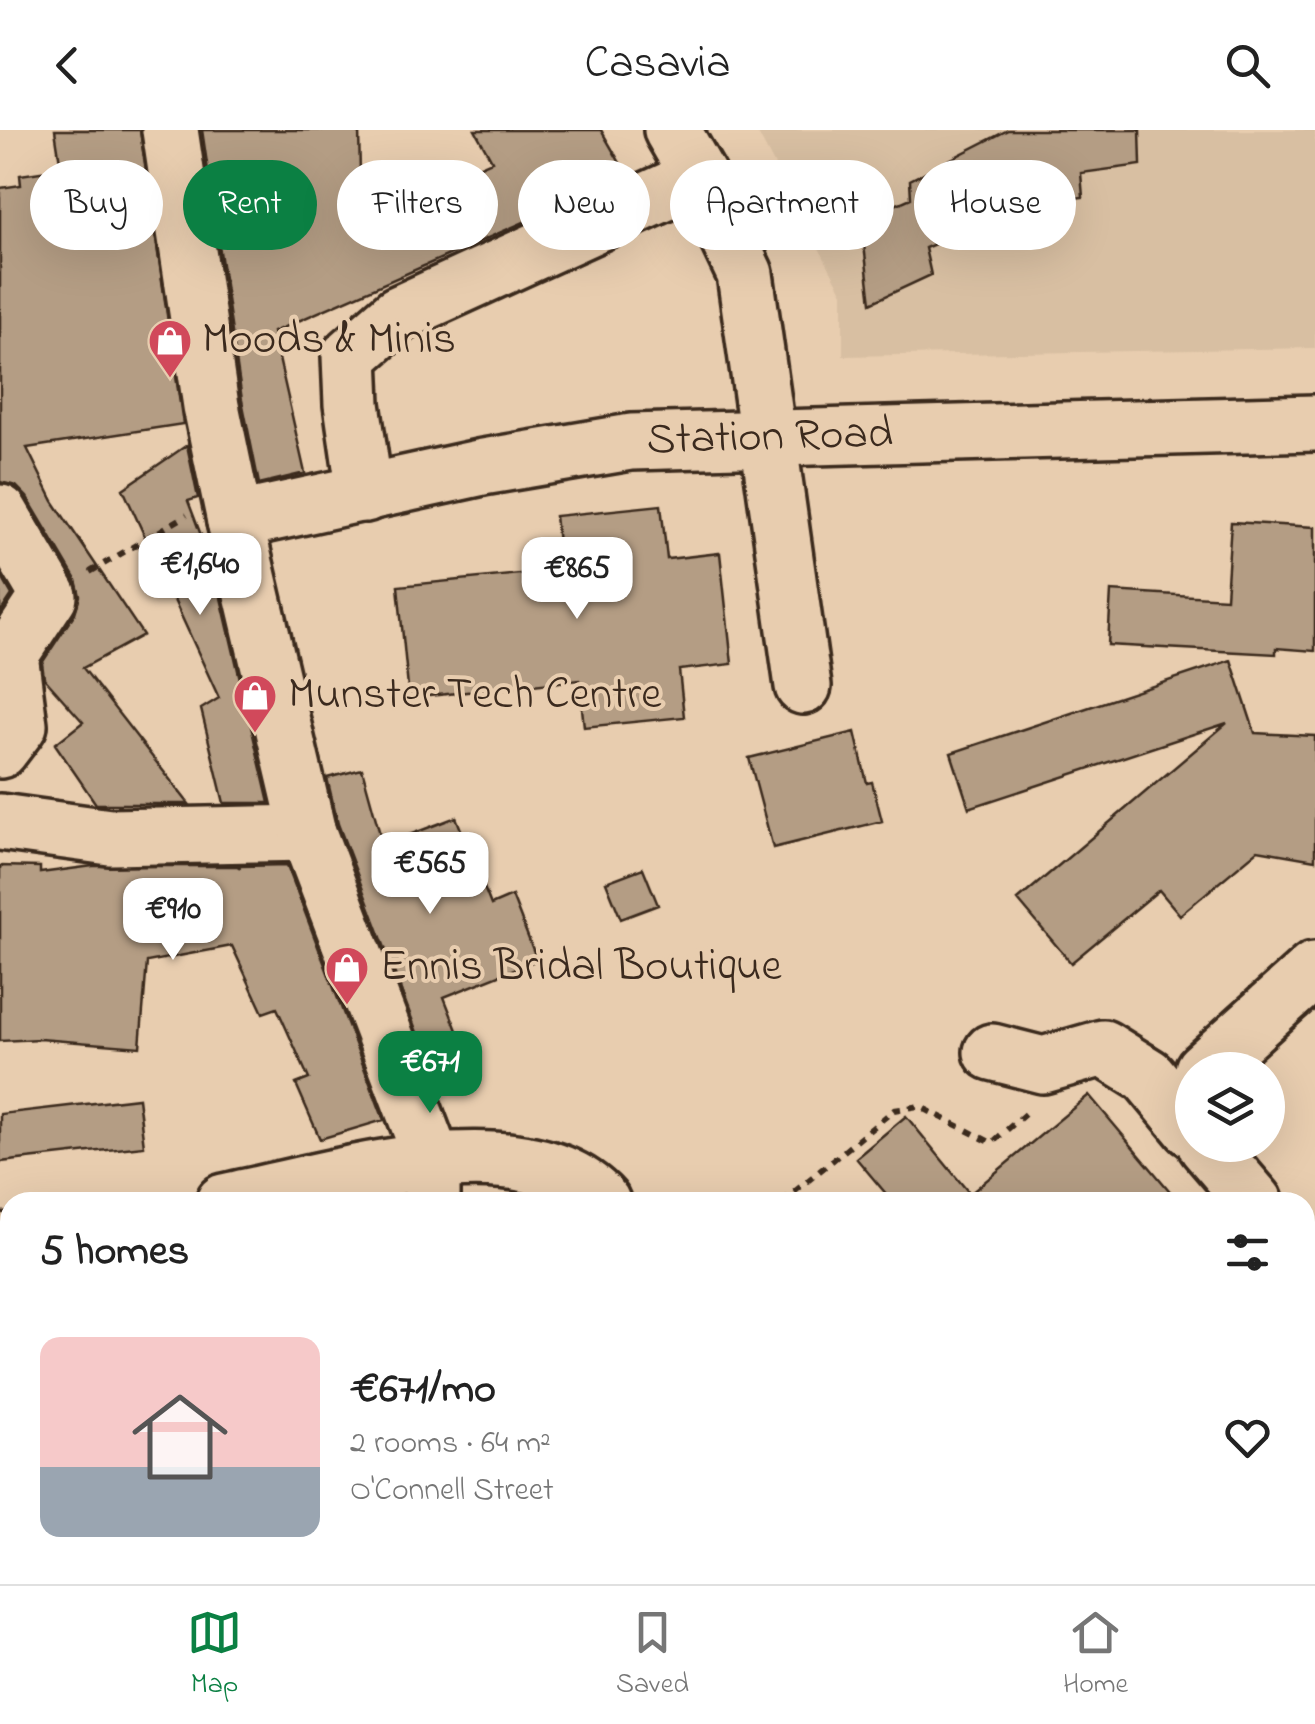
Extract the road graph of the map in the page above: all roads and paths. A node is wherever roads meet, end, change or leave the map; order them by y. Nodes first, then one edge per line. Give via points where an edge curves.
1 (170, 130) edge
2 (672, 130) edge
3 (689, 160) edge
4 (670, 190) edge
5 (733, 250) edge
6 (1315, 423) edge
7 (770, 440) junction
8 (365, 494) junction
9 (231, 507) junction
10 (0, 512) edge
11 (49, 596) junction
12 (804, 686) dead end
13 (0, 750) edge
14 (0, 822) edge
15 (308, 833) junction
16 (1314, 970) edge
17 (1232, 1052) edge
18 (1017, 1058) joint
19 (1175, 1089) edge
20 (1221, 1162) edge
21 (432, 1181) edge
22 (323, 1192) edge
23 (593, 1192) edge
24 (794, 1192) edge
25 (1246, 1192) edge

1 - 9 main road
2 - 3 main road
4 - 8 main road via 398,314 350,356
5 - 7 main road via 744,274
6 - 7 main road, Station Road
7 - 8 main road, Station Road via 632,442
7 - 12 main road
8 - 9 main road, Station Road
9 - 11 path
9 - 15 main road
10 - 11 main road
11 - 13 main road via 10,655 19,724
14 - 15 main road via 110,837
15 - 21 main road
16 - 17 main road
18 - 19 main road via 1103,1048
18 - 24 path via 1049,1093 992,1143 919,1106 894,1110
20 - 25 main road
21 - 22 main road
21 - 23 main road via 520,1160

